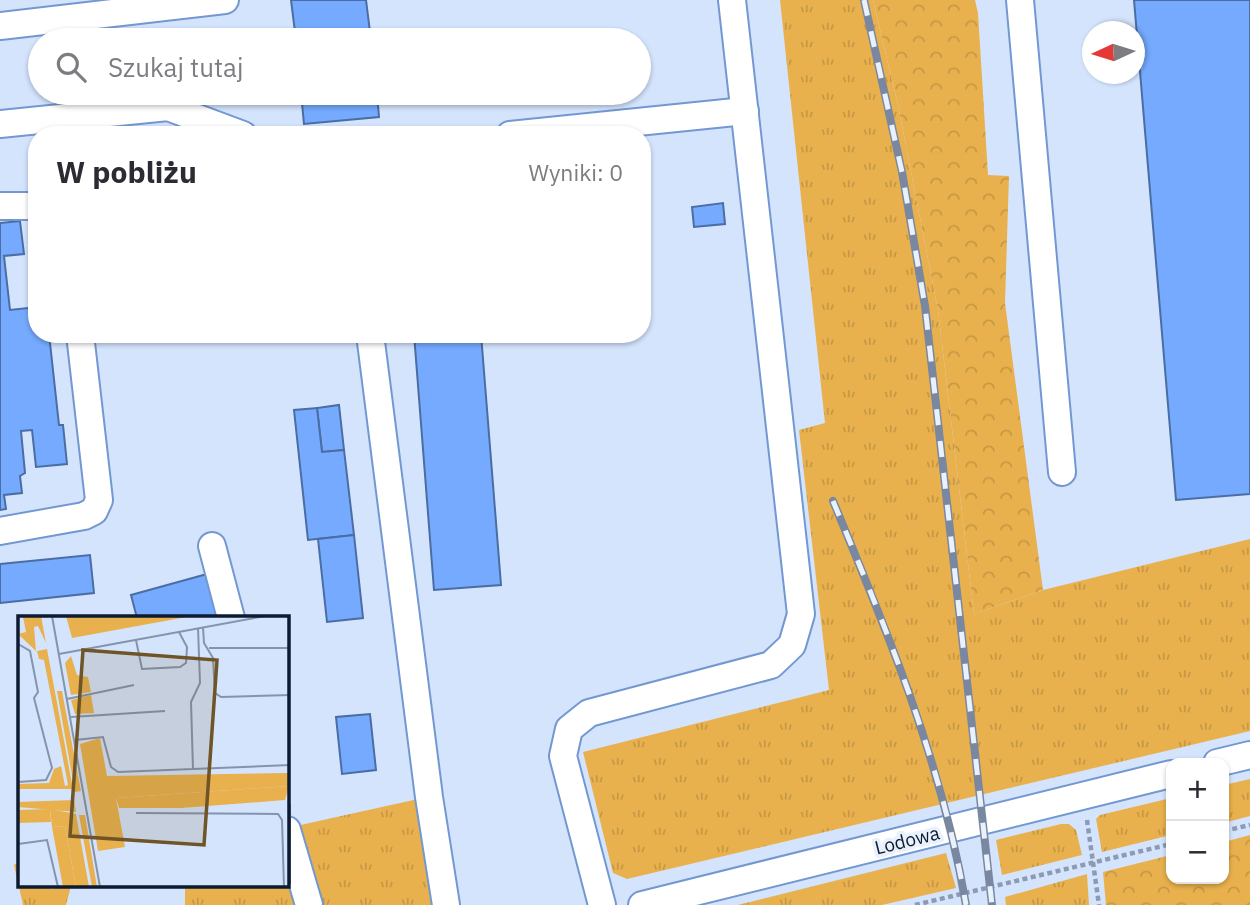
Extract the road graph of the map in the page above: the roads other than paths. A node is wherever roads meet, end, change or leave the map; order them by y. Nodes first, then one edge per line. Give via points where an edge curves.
1 (225, 0) edge
2 (732, 0) edge
3 (1020, 0) edge
4 (0, 26) edge
5 (745, 111) junction
6 (0, 124) edge
7 (219, 126) edge
8 (598, 126) edge
9 (0, 206) edge
10 (28, 206) edge
11 (81, 343) edge
12 (371, 343) edge
13 (1062, 472) dead end
14 (0, 531) edge
15 (212, 546) dead end
16 (230, 616) edge
17 (1250, 755) edge
18 (1229, 760) edge
19 (1166, 775) edge
20 (289, 837) edge
21 (309, 905) edge
22 (446, 905) edge
23 (603, 905) edge
24 (642, 905) edge

1 - 4 street
2 - 5 street
3 - 13 street
5 - 8 street
5 - 23 street via 801,614 792,645 771,665 589,713 569,729 563,756
6 - 7 street via 168,107
9 - 10 street
11 - 14 street via 99,500 94,511 84,516
12 - 22 street
15 - 16 street
17 - 18 street
19 - 24 street, Lodowa
20 - 21 street

